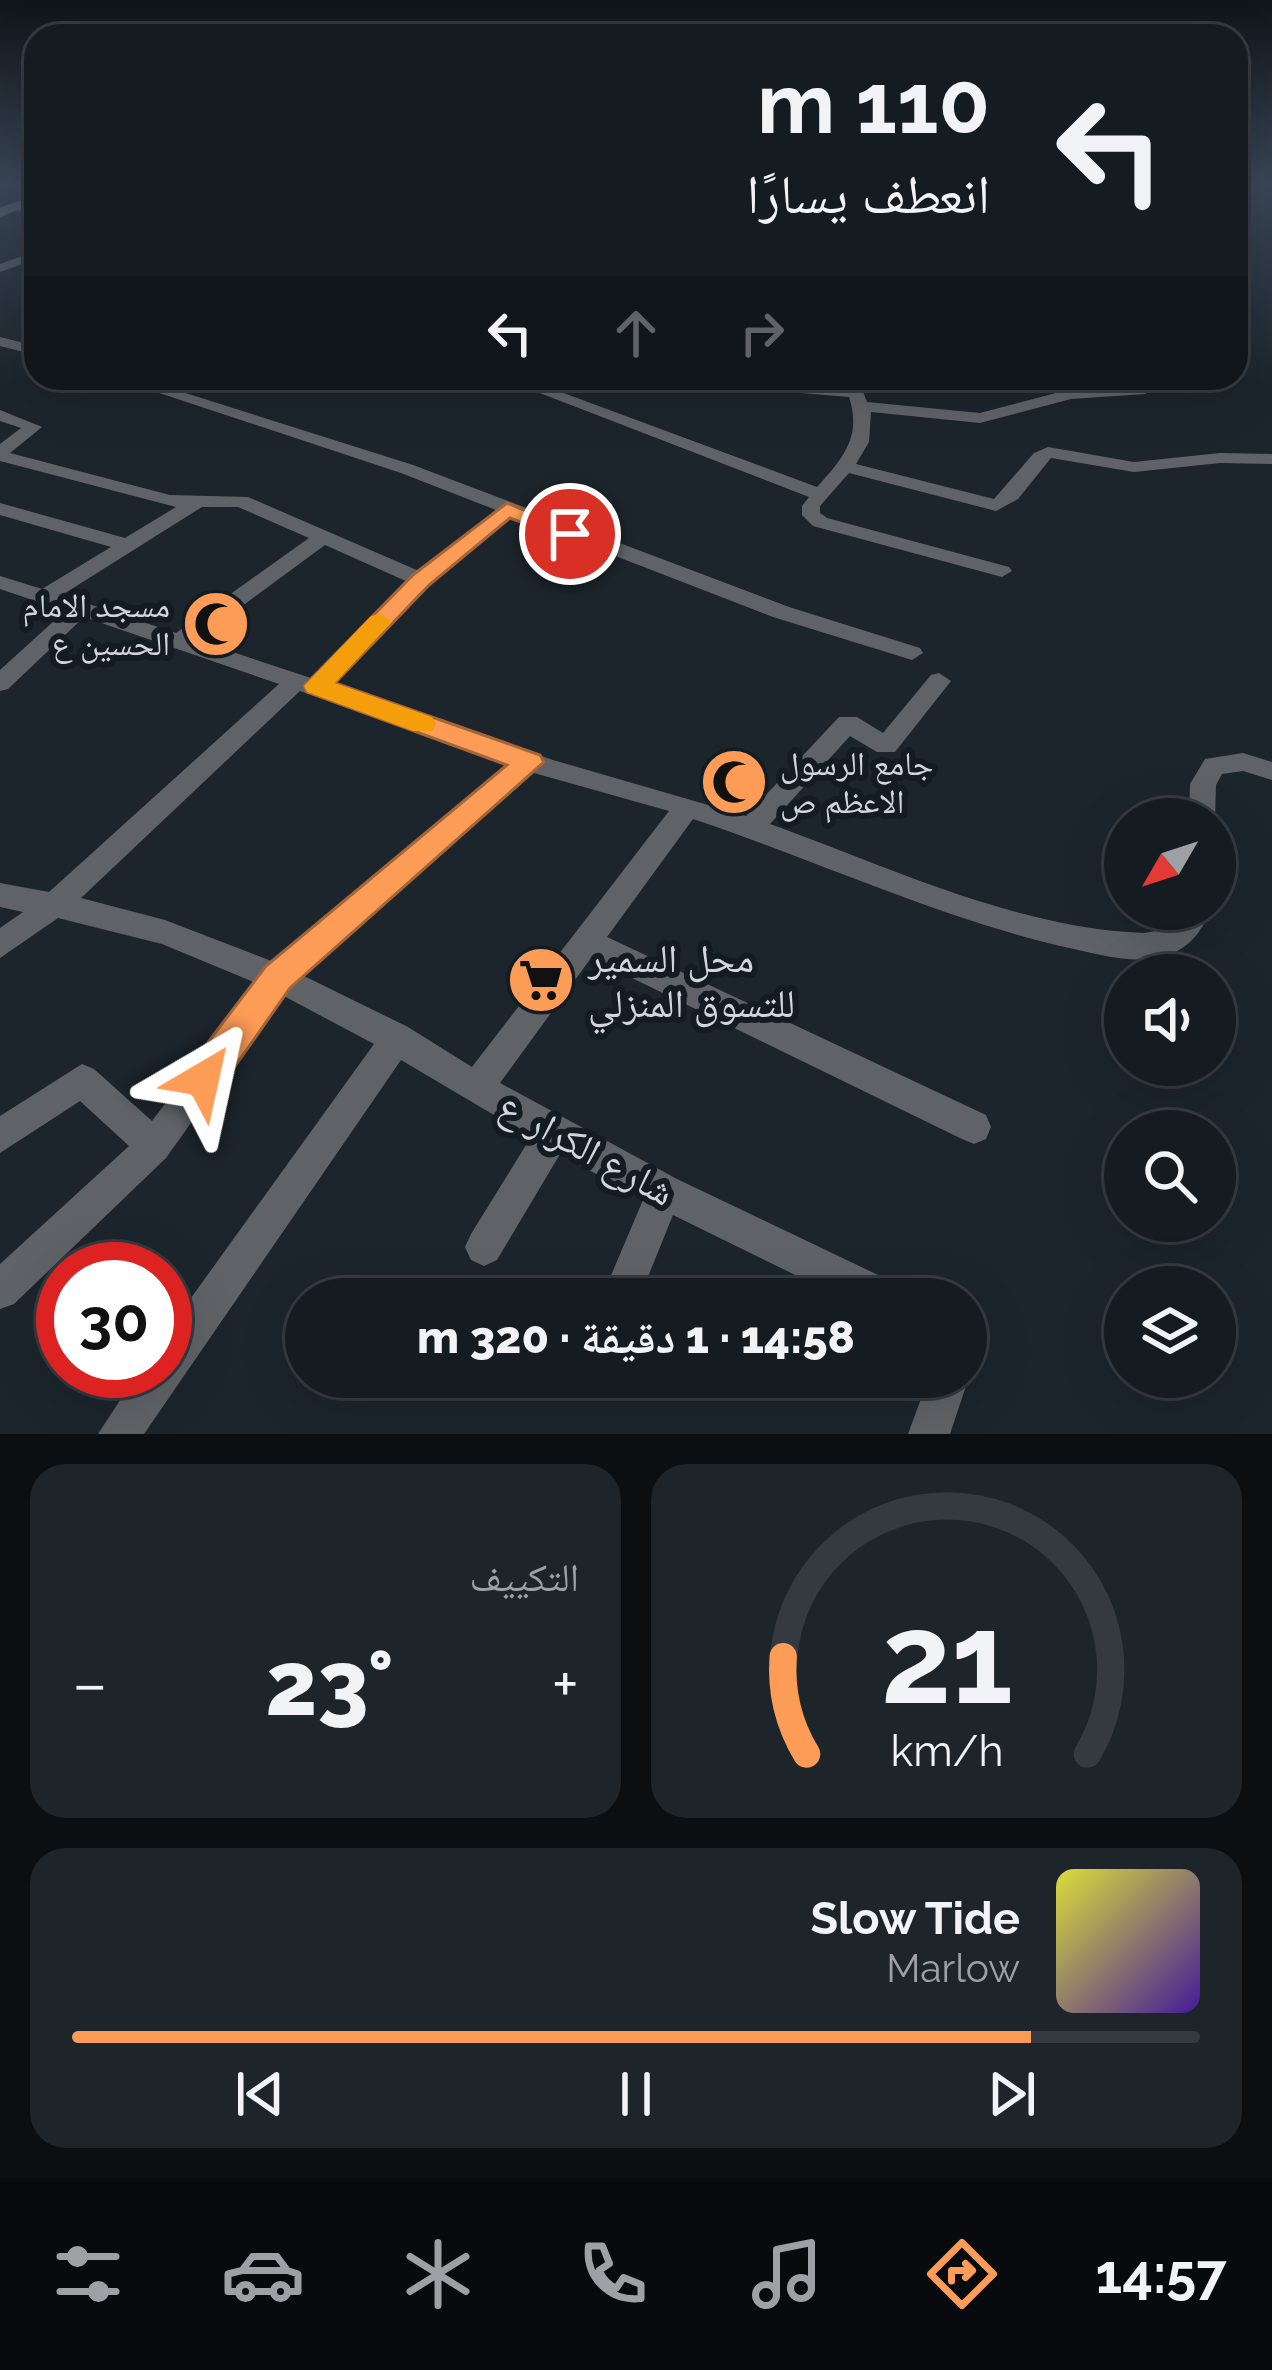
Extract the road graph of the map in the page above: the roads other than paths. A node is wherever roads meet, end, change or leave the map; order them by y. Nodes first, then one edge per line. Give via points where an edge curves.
1 (159, 390) edge
2 (541, 390) edge
3 (807, 390) edge
4 (1130, 390) edge
5 (862, 406) junction
6 (0, 415) edge
7 (0, 454) edge
8 (1272, 459) edge
9 (845, 467) junction
10 (819, 494) junction
11 (200, 500) junction
12 (0, 509) edge
13 (507, 510) junction
14 (322, 538) junction
15 (127, 545) junction
16 (1002, 571) dead end
17 (421, 580) junction
18 (0, 582) edge
19 (44, 597) junction
20 (80, 609) junction
21 (178, 640) junction
22 (912, 653) dead end
23 (939, 681) dead end
24 (0, 683) edge
25 (307, 683) junction
26 (530, 762) junction
27 (1272, 771) edge
28 (1203, 798) edge
29 (688, 806) junction
30 (751, 828) junction
31 (0, 896) edge
32 (53, 906) junction
33 (1187, 930) edge
34 (588, 942) junction
35 (0, 945) edge
36 (278, 977) junction
37 (397, 1038) junction
38 (476, 1088) junction
39 (974, 1127) dead end
40 (554, 1132) junction
41 (0, 1136) edge
42 (154, 1146) junction
43 (664, 1192) junction
44 (484, 1247) dead end
45 (629, 1278) edge
46 (842, 1278) edge
47 (0, 1290) edge
48 (192, 1330) edge
49 (144, 1398) edge
50 (942, 1398) edge
51 (119, 1434) edge
52 (929, 1434) edge

1 - 13 street
2 - 10 street
3 - 5 street via 856,392
4 - 5 street via 1071,394 980,418
5 - 9 street via 866,431
6 - 7 street via 34,427
7 - 11 street via 161,499
8 - 9 street via 1134,467 1048,452 996,506
9 - 10 street
10 - 16 street via 810,510 820,522
11 - 14 street via 241,501
11 - 15 street
12 - 15 street
13 - 17 street
13 - 22 street
14 - 17 street
14 - 21 street
15 - 19 street
17 - 25 street
18 - 19 street
19 - 20 street
20 - 21 street
20 - 24 street
21 - 25 street
23 - 30 street via 886,746 848,723
25 - 26 street
25 - 32 street
26 - 29 street
26 - 36 street
27 - 28 street via 1243,762 1214,766
29 - 30 street
29 - 34 street, شارع الكرار ع
30 - 33 street via 957,902 1133,946
31 - 32 street
32 - 35 street
32 - 36 street via 118,918
34 - 38 street, شارع الكرار ع
34 - 39 street
36 - 37 street
36 - 42 street
37 - 38 street
37 - 48 street
38 - 40 street, شارع الكرار ع
40 - 43 street, شارع الكرار ع
40 - 44 street
41 - 42 street via 82,1080
42 - 47 street
43 - 45 street
43 - 46 street, شارع الكرار ع
49 - 51 street
50 - 52 street

